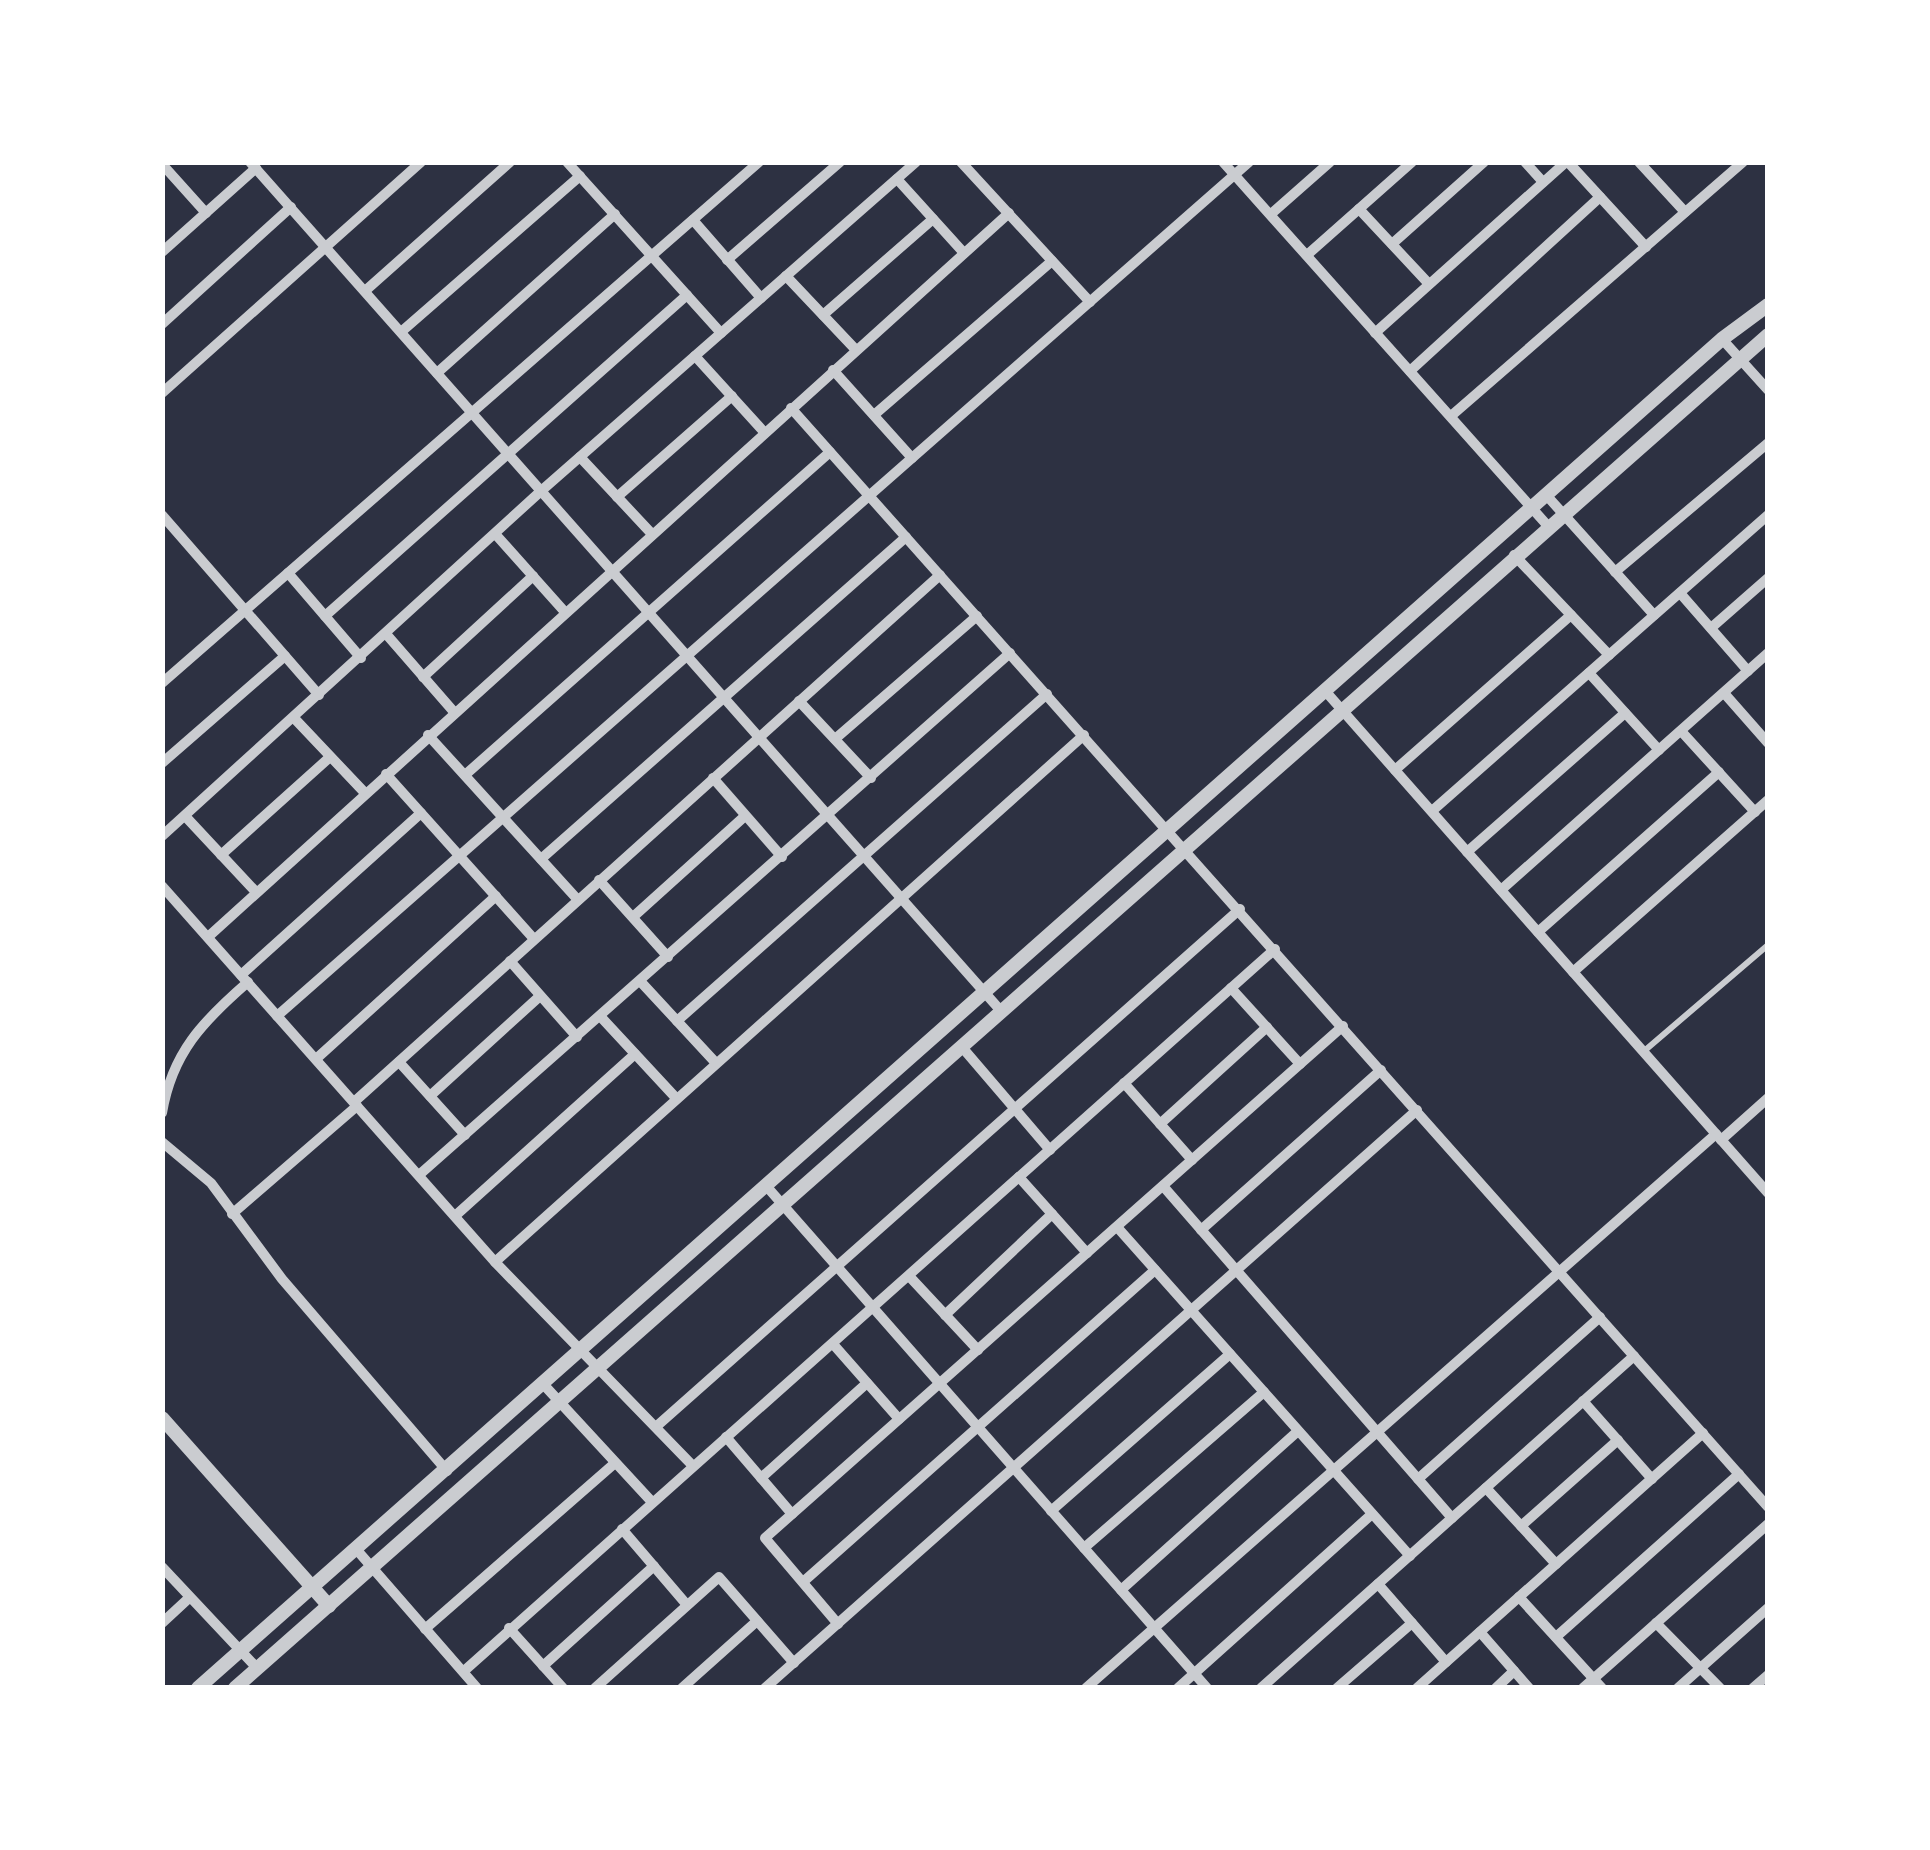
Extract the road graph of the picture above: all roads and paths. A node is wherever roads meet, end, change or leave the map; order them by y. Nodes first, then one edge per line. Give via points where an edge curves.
1 (422, 162) edge
2 (510, 162) edge
3 (567, 162) edge
4 (759, 162) edge
5 (840, 162) edge
6 (916, 162) edge
7 (961, 162) edge
8 (1223, 162) edge
9 (1249, 162) edge
10 (1330, 162) edge
11 (1412, 162) edge
12 (1484, 162) edge
13 (1525, 162) edge
14 (1567, 162) edge
15 (1743, 162) edge
16 (1642, 163) edge
17 (162, 164) edge
18 (253, 165) edge
19 (1234, 175) junction
20 (580, 176) junction
21 (896, 179) junction
22 (167, 180) edge
23 (1544, 182) junction
24 (1600, 197) junction
25 (291, 207) junction
26 (1359, 209) junction
27 (1685, 212) junction
28 (206, 213) junction
29 (1009, 213) junction
30 (615, 214) junction
31 (1271, 214) junction
32 (933, 219) junction
33 (693, 220) junction
34 (1392, 244) junction
35 (326, 247) junction
36 (1646, 247) junction
37 (162, 252) edge
38 (964, 253) junction
39 (652, 255) junction
40 (1306, 255) junction
41 (728, 260) junction
42 (1052, 261) junction
43 (786, 276) junction
44 (1429, 284) junction
45 (365, 291) junction
46 (687, 295) junction
47 (761, 298) junction
48 (1090, 302) junction
49 (1768, 305) edge
50 (823, 315) junction
51 (162, 324) edge
52 (401, 332) junction
53 (722, 333) junction
54 (1375, 333) junction
55 (1768, 335) edge
56 (1722, 338) junction
57 (856, 350) junction
58 (695, 356) junction
59 (1739, 358) junction
60 (833, 370) junction
61 (1410, 371) junction
62 (437, 373) junction
63 (1768, 391) edge
64 (162, 393) edge
65 (732, 396) junction
66 (791, 408) junction
67 (472, 412) junction
68 (874, 415) junction
69 (1450, 416) junction
70 (764, 432) junction
71 (1768, 443) edge
72 (830, 452) junction
73 (510, 456) junction
74 (580, 457) junction
75 (912, 458) junction
76 (541, 491) junction
77 (869, 496) junction
78 (617, 497) junction
79 (1548, 497) junction
80 (1534, 510) junction
81 (1562, 513) junction
82 (162, 515) edge
83 (1768, 515) edge
84 (1547, 526) junction
85 (651, 533) junction
86 (497, 536) junction
87 (906, 537) junction
88 (1514, 555) junction
89 (610, 569) junction
90 (1616, 572) junction
91 (288, 573) junction
92 (940, 575) junction
93 (533, 576) junction
94 (1768, 578) edge
95 (1680, 593) junction
96 (244, 611) junction
97 (564, 611) junction
98 (648, 612) junction
99 (1571, 615) junction
100 (1654, 615) junction
101 (326, 616) junction
102 (977, 616) junction
103 (1711, 628) junction
104 (387, 635) junction
105 (1010, 653) junction
106 (1768, 653) edge
107 (686, 655) junction
108 (1610, 655) junction
109 (284, 656) junction
110 (361, 658) junction
111 (1748, 671) junction
112 (1589, 673) junction
113 (423, 677) junction
114 (162, 683) edge
115 (1327, 693) junction
116 (1724, 693) junction
117 (1047, 694) junction
118 (320, 695) junction
119 (724, 697) junction
120 (799, 701) junction
121 (1340, 708) junction
122 (454, 712) junction
123 (1625, 713) junction
124 (294, 718) junction
125 (1681, 730) junction
126 (1765, 734) edge
127 (428, 735) junction
128 (1084, 735) junction
129 (759, 737) junction
130 (835, 740) junction
131 (1659, 750) junction
132 (330, 757) junction
133 (162, 763) edge
134 (1395, 770) junction
135 (1719, 772) junction
136 (386, 774) junction
137 (465, 775) junction
138 (712, 778) junction
139 (871, 778) junction
140 (365, 794) junction
141 (1768, 800) edge
142 (1432, 811) junction
143 (1755, 812) junction
144 (421, 813) junction
145 (502, 815) junction
146 (185, 816) junction
147 (746, 816) junction
148 (829, 816) junction
149 (1171, 832) junction
150 (162, 836) edge
151 (1185, 848) junction
152 (1467, 852) junction
153 (221, 855) junction
154 (459, 855) junction
155 (863, 855) junction
156 (782, 857) junction
157 (541, 859) junction
158 (599, 880) junction
159 (162, 886) edge
160 (1501, 890) junction
161 (256, 892) junction
162 (496, 896) junction
163 (899, 896) junction
164 (578, 900) junction
165 (1240, 909) junction
166 (633, 917) junction
167 (1538, 932) junction
168 (208, 937) junction
169 (535, 939) junction
170 (1768, 945) edge
171 (1275, 949) junction
172 (668, 957) junction
173 (510, 962) junction
174 (1573, 972) junction
175 (244, 978) junction
176 (640, 981) junction
177 (1232, 988) junction
178 (986, 994) junction
179 (541, 995) junction
180 (1001, 1011) junction
181 (277, 1016) junction
182 (600, 1016) junction
183 (677, 1022) junction
184 (1343, 1026) junction
185 (1267, 1027) junction
186 (577, 1036) junction
187 (961, 1046) junction
188 (1643, 1052) junction
189 (635, 1054) junction
190 (316, 1059) junction
191 (399, 1061) junction
192 (715, 1063) junction
193 (1300, 1064) junction
194 (1381, 1070) junction
195 (1124, 1083) junction
196 (430, 1096) junction
197 (676, 1098) junction
198 (1768, 1098) edge
199 (356, 1104) junction
200 (1016, 1110) junction
201 (1417, 1110) junction
202 (162, 1113) edge
203 (1160, 1124) junction
204 (465, 1135) junction
205 (1719, 1137) junction
206 (162, 1142) edge
207 (1050, 1150) junction
208 (1192, 1160) junction
209 (419, 1175) junction
210 (1019, 1177) junction
211 (1763, 1178) edge
212 (1162, 1186) junction
213 (768, 1188) junction
214 (1768, 1193) edge
215 (783, 1206) junction
216 (232, 1214) junction
217 (1052, 1214) junction
218 (455, 1216) junction
219 (1117, 1227) junction
220 (1201, 1230) junction
221 (1087, 1253) junction
222 (495, 1262) junction
223 (838, 1269) junction
224 (1155, 1270) junction
225 (1237, 1271) junction
226 (1560, 1273) junction
227 (908, 1276) junction
228 (873, 1308) junction
229 (1192, 1311) junction
230 (945, 1315) junction
231 (1600, 1317) junction
232 (833, 1344) junction
233 (978, 1350) junction
234 (582, 1353) junction
235 (1230, 1354) junction
236 (1634, 1356) junction
237 (598, 1368) junction
238 (867, 1383) junction
239 (939, 1384) junction
240 (544, 1385) junction
241 (1264, 1391) junction
242 (559, 1401) junction
243 (1583, 1401) junction
244 (162, 1418) edge
245 (899, 1419) junction
246 (658, 1425) junction
247 (977, 1427) junction
248 (1298, 1430) junction
249 (1378, 1432) junction
250 (1702, 1433) junction
251 (727, 1437) junction
252 (1618, 1440) junction
253 (615, 1462) junction
254 (693, 1466) junction
255 (1014, 1469) junction
256 (1334, 1470) junction
257 (447, 1471) junction
258 (1739, 1474) junction
259 (761, 1478) junction
260 (1652, 1478) junction
261 (1418, 1479) junction
262 (1486, 1488) junction
263 (652, 1502) junction
264 (1768, 1507) edge
265 (1051, 1510) junction
266 (792, 1514) junction
267 (1372, 1514) junction
268 (1452, 1518) junction
269 (1768, 1524) edge
270 (1521, 1526) junction
271 (622, 1529) junction
272 (1084, 1548) junction
273 (356, 1549) junction
274 (1410, 1556) junction
275 (1556, 1564) junction
276 (654, 1566) junction
277 (162, 1567) edge
278 (373, 1568) junction
279 (803, 1582) junction
280 (1378, 1584) junction
281 (313, 1588) junction
282 (1120, 1590) junction
283 (1519, 1597) junction
284 (189, 1598) junction
285 (688, 1605) junction
286 (329, 1606) junction
287 (1768, 1608) edge
288 (758, 1622) junction
289 (162, 1623) edge
290 (1412, 1623) junction
291 (1656, 1623) junction
292 (838, 1624) junction
293 (509, 1628) junction
294 (1154, 1628) junction
295 (425, 1629) junction
296 (1480, 1632) junction
297 (1556, 1637) junction
298 (239, 1652) junction
299 (1446, 1662) junction
300 (794, 1663) junction
301 (543, 1666) junction
302 (257, 1668) junction
303 (1700, 1668) junction
304 (464, 1671) junction
305 (1514, 1671) junction
306 (1194, 1674) junction
307 (1768, 1675) edge
308 (1598, 1683) edge
309 (1266, 1686) edge
310 (198, 1688) edge
311 (235, 1688) edge
312 (477, 1688) edge
313 (563, 1688) edge
314 (596, 1688) edge
315 (682, 1688) edge
316 (765, 1688) edge
317 (1086, 1688) edge
318 (1178, 1688) edge
319 (1207, 1688) edge
320 (1337, 1688) edge
321 (1417, 1688) edge
322 (1496, 1688) edge
323 (1529, 1688) edge
324 (1583, 1688) edge
325 (1678, 1688) edge
326 (1720, 1688) edge
327 (1753, 1688) edge

1 - 35 street
2 - 45 street
3 - 20 street
4 - 33 street
5 - 41 street
6 - 21 street
7 - 29 street
8 - 19 street
9 - 19 street
10 - 31 street
11 - 26 street
12 - 34 street
13 - 23 street
14 - 23 street
14 - 24 street
15 - 27 street
16 - 27 street
17 - 22 street
18 - 25 street
18 - 28 street
19 - 31 street
19 - 48 street
20 - 30 street
20 - 52 street
21 - 32 street
21 - 43 street
22 - 28 street
23 - 44 street
24 - 36 street
24 - 61 street
25 - 35 street
25 - 51 street
26 - 34 street
26 - 40 street
27 - 36 street
28 - 37 street
29 - 38 street
29 - 42 street
30 - 39 street
30 - 62 street
31 - 40 street
32 - 38 street
32 - 50 street
33 - 39 street
33 - 41 street
34 - 44 street
35 - 45 street
35 - 64 street
36 - 69 street
38 - 57 street
39 - 46 street
39 - 67 street
40 - 54 street
41 - 47 street
42 - 48 street
42 - 68 street
43 - 47 street
43 - 50 street
44 - 54 street
45 - 52 street
46 - 53 street
46 - 73 street
47 - 53 street
48 - 75 street
49 - 56 street
50 - 57 street
52 - 62 street
53 - 58 street
54 - 61 street
55 - 59 street
56 - 59 street
56 - 79 street
57 - 60 street
58 - 65 street
58 - 74 street
59 - 63 street
59 - 81 street
60 - 66 street
60 - 68 street
61 - 69 street
62 - 67 street
65 - 70 street
65 - 78 street
66 - 70 street
66 - 72 street
67 - 73 street
67 - 91 street
68 - 75 street
69 - 80 street
70 - 85 street
71 - 90 street
72 - 77 street
72 - 98 street
73 - 76 street
73 - 101 street
74 - 76 street
74 - 78 street
75 - 77 street
76 - 86 street
76 - 89 street
77 - 87 street
77 - 107 street
78 - 85 street
79 - 80 street
79 - 81 street
80 - 84 street
80 - 115 street
81 - 84 street
81 - 90 street
82 - 96 street
83 - 95 street
84 - 88 street
85 - 89 street
86 - 93 street
86 - 104 street
87 - 92 street
87 - 119 street
88 - 99 street
88 - 121 street
89 - 97 street
89 - 98 street
90 - 100 street
91 - 96 street
91 - 101 street
92 - 102 street
92 - 120 street
93 - 97 street
93 - 113 street
94 - 103 street
95 - 100 street
95 - 103 street
96 - 109 street
96 - 114 street
97 - 122 street
98 - 107 street
98 - 137 street
99 - 108 street
99 - 134 street
100 - 108 street
101 - 110 street
102 - 105 street
102 - 130 street
103 - 111 street
104 - 110 street
104 - 113 street
105 - 117 street
105 - 139 street
106 - 111 street
107 - 119 street
107 - 145 street
108 - 112 street
109 - 118 street
109 - 133 street
110 - 118 street
111 - 116 street
112 - 123 street
112 - 142 street
113 - 122 street
115 - 121 street
115 - 149 street
116 - 125 street
116 - 126 street
117 - 128 street
117 - 155 street
118 - 124 street
119 - 129 street
119 - 157 street
120 - 129 street
120 - 130 street
121 - 134 street
121 - 151 street
122 - 127 street
123 - 131 street
123 - 152 street
124 - 132 street
124 - 146 street
125 - 131 street
125 - 135 street
127 - 136 street
127 - 137 street
128 - 149 street
128 - 163 street
129 - 138 street
129 - 148 street
130 - 139 street
131 - 160 street
132 - 140 street
132 - 153 street
134 - 142 street
135 - 143 street
135 - 167 street
136 - 140 street
136 - 144 street
137 - 145 street
138 - 147 street
138 - 158 street
139 - 148 street
140 - 161 street
141 - 143 street
142 - 152 street
143 - 174 street
144 - 154 street
144 - 175 street
145 - 154 street
145 - 157 street
146 - 150 street
146 - 153 street
147 - 156 street
147 - 166 street
148 - 155 street
148 - 156 street
149 - 151 street
149 - 178 street
151 - 165 street
151 - 180 street
152 - 160 street
153 - 161 street
154 - 162 street
154 - 181 street
155 - 163 street
155 - 183 street
156 - 172 street
157 - 164 street
158 - 164 street
158 - 166 street
159 - 168 street
160 - 167 street
161 - 168 street
162 - 169 street
162 - 190 street
163 - 178 street
163 - 192 street
164 - 169 street
165 - 171 street
165 - 200 street
166 - 172 street
167 - 174 street
168 - 175 street
169 - 173 street
170 - 188 lane
171 - 177 street
171 - 184 street
172 - 176 street
173 - 179 street
173 - 191 street
174 - 188 street
175 - 181 street
175 - 202 street via 187,1042
176 - 182 street
176 - 183 street
177 - 185 street
177 - 195 street
178 - 180 street
178 - 213 street
179 - 186 street
179 - 196 street
180 - 187 street
181 - 190 street
182 - 186 street
182 - 189 street
183 - 192 street
184 - 193 street
184 - 194 street
185 - 193 street
185 - 203 street
186 - 204 street
187 - 200 street
187 - 215 street
188 - 205 street
189 - 197 street
189 - 218 street
190 - 199 street
191 - 196 street
191 - 199 street
192 - 197 street
193 - 208 street
194 - 201 street
194 - 220 street
195 - 203 street
195 - 207 street
196 - 204 street
197 - 222 street
198 - 205 street
199 - 209 street
199 - 216 street
200 - 207 street
200 - 223 street
201 - 225 street
201 - 226 street
203 - 208 street
204 - 209 street
205 - 211 street
205 - 226 street
206 - 216 street via 195,1166
207 - 210 street
208 - 212 street
209 - 218 street
210 - 217 street
210 - 227 street
211 - 214 street
212 - 219 street
212 - 220 street
213 - 215 street
213 - 234 street
215 - 223 street
215 - 237 street
216 - 257 street
217 - 221 street
217 - 230 street
218 - 222 street
219 - 221 street
219 - 224 street
220 - 225 street
221 - 233 street
222 - 234 street
223 - 228 street
223 - 246 street
224 - 229 street
224 - 247 street
225 - 229 street
225 - 249 street
226 - 231 street
226 - 249 street
227 - 228 street
227 - 230 street
228 - 232 street
228 - 239 street
229 - 235 street
229 - 255 street
230 - 233 street
231 - 236 street
231 - 261 street
232 - 238 street
232 - 251 street
233 - 239 street
234 - 237 street
234 - 240 street
235 - 241 street
235 - 265 street
236 - 243 street
236 - 250 street
237 - 242 street
237 - 246 street
238 - 245 street
238 - 259 street
239 - 245 street
239 - 247 street
240 - 242 street
240 - 257 street
241 - 248 street
241 - 272 street
242 - 253 street
242 - 278 street
243 - 252 street
243 - 262 street
244 - 281 street
245 - 266 street
246 - 254 street
247 - 255 street
247 - 279 street
248 - 256 street
248 - 282 street
249 - 256 street
249 - 261 street
250 - 258 street
250 - 260 street
251 - 254 street
251 - 259 street
252 - 260 street
252 - 270 street
253 - 263 street
253 - 295 street
254 - 263 street
255 - 265 street
255 - 292 street
256 - 267 street
256 - 294 street
257 - 273 street
258 - 264 street
258 - 297 street
259 - 266 street
260 - 275 street
261 - 268 street
262 - 268 street
262 - 270 street
263 - 271 street
265 - 272 street
266 - 279 street via 765,1538
267 - 274 street
267 - 306 street
268 - 274 street
269 - 291 street
270 - 275 street
271 - 276 street
271 - 293 street
272 - 282 street
273 - 278 street
273 - 281 street
274 - 280 street
275 - 283 street
276 - 285 street
276 - 301 street
277 - 284 street
278 - 286 street
278 - 295 street
279 - 292 street
280 - 290 street
280 - 309 street
281 - 286 street
281 - 298 street
282 - 294 street
283 - 296 street
283 - 297 street
284 - 289 street
284 - 298 street
285 - 288 street via 718,1576
285 - 314 street
286 - 302 street
287 - 303 street
288 - 300 street
288 - 315 street
290 - 299 street
290 - 320 street
291 - 303 street
291 - 308 street
292 - 300 street
293 - 301 street
293 - 304 street
294 - 306 street
294 - 317 street
295 - 304 street
296 - 299 street
296 - 305 street
297 - 308 street
298 - 302 street
298 - 310 street
299 - 321 street
300 - 316 street
301 - 313 street
302 - 311 street
303 - 325 street
303 - 326 street
304 - 312 street
305 - 322 street
305 - 323 street
306 - 318 street
306 - 319 street
307 - 327 street
308 - 324 street

